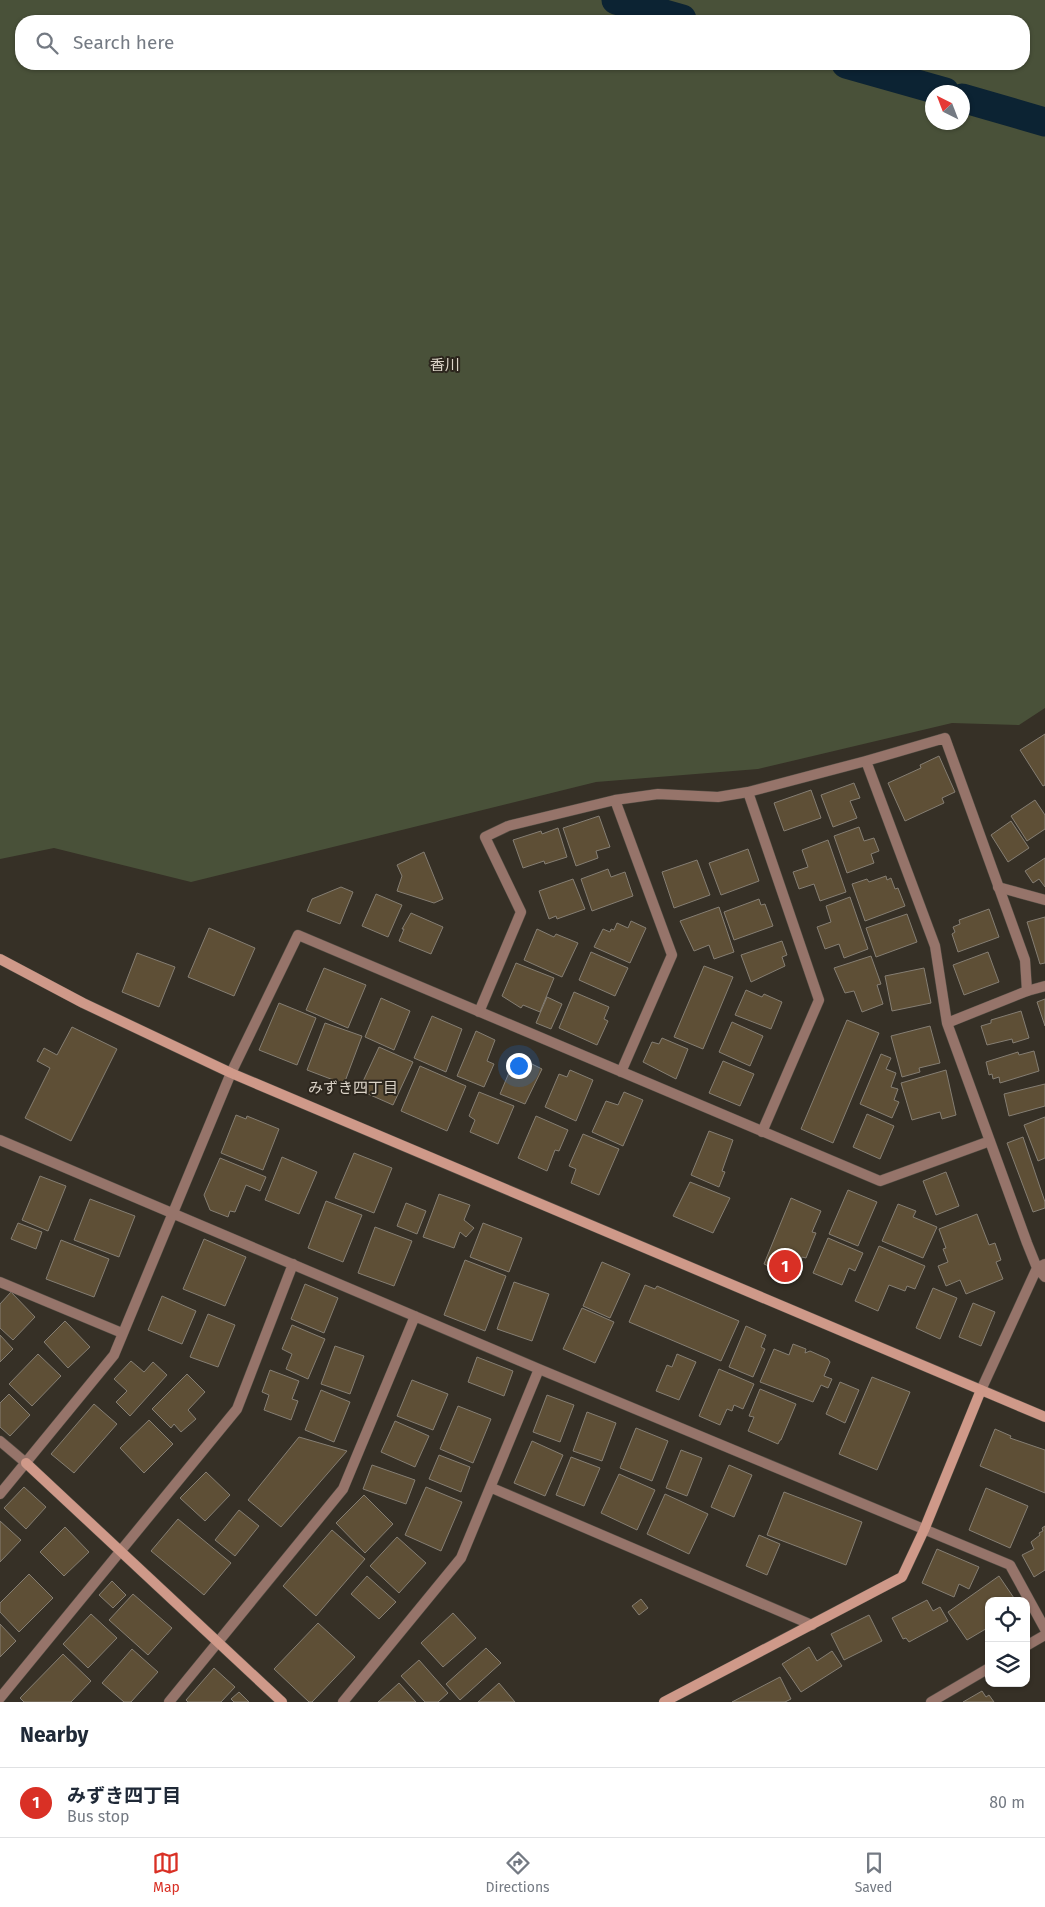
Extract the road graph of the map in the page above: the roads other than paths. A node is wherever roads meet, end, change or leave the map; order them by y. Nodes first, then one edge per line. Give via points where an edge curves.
1 (866, 761) junction
2 (748, 792) junction
3 (614, 800) junction
4 (998, 887) junction
5 (1045, 900) edge
6 (0, 959) edge
7 (1045, 986) edge
8 (1027, 991) junction
9 (479, 1012) junction
10 (947, 1022) junction
11 (621, 1072) junction
12 (231, 1073) junction
13 (762, 1132) junction
14 (0, 1140) edge
15 (990, 1141) junction
16 (172, 1212) junction
17 (293, 1264) junction
18 (1041, 1266) edge
19 (1045, 1277) edge
20 (0, 1282) edge
21 (415, 1316) junction
22 (122, 1333) junction
23 (539, 1369) junction
24 (981, 1390) junction
25 (1045, 1417) edge
26 (0, 1441) edge
27 (26, 1463) junction
28 (492, 1488) junction
29 (0, 1494) edge
30 (924, 1530) junction
31 (121, 1552) junction
32 (812, 1625) junction
33 (1045, 1629) edge
34 (1045, 1635) edge
35 (218, 1642) junction
36 (1030, 1644) edge
37 (985, 1670) edge
38 (0, 1698) edge
39 (169, 1702) edge
40 (282, 1702) edge
41 (343, 1702) edge
42 (664, 1702) edge
43 (931, 1702) edge

1 - 2 street
1 - 4 street via 945,738
1 - 10 street via 935,946
2 - 3 street via 718,797 658,794
2 - 13 street via 819,1000
3 - 9 street via 508,826 485,837 521,912
3 - 11 street via 672,955
4 - 5 street
4 - 8 street via 1024,960
6 - 12 street via 83,1003
7 - 8 street
8 - 10 street
9 - 11 street
9 - 12 street via 298,935
10 - 15 street
11 - 13 street
12 - 16 street
12 - 24 street
13 - 15 street via 880,1182
14 - 16 street
15 - 18 street
16 - 17 street
16 - 22 street
17 - 21 street
17 - 31 street via 237,1409
18 - 19 street
18 - 24 street
20 - 22 street
21 - 23 street
21 - 35 street via 343,1489
22 - 27 street via 114,1355
23 - 28 street
23 - 30 street
24 - 25 street
24 - 30 street
26 - 27 street
27 - 29 street
27 - 31 street
28 - 32 street
28 - 41 street via 461,1558
30 - 32 street via 902,1577
30 - 33 street via 1010,1565
31 - 35 street
31 - 38 street
32 - 42 street
34 - 36 street
35 - 39 street
35 - 40 street
37 - 43 street

